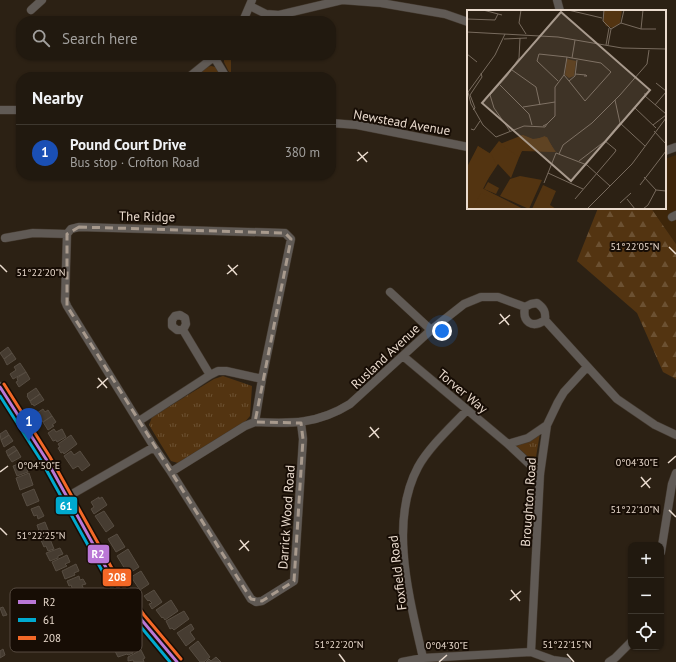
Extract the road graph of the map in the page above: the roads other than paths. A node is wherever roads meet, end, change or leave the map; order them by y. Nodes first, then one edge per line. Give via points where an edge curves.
1 (557, 0) edge
2 (381, 1) edge
3 (41, 2) edge
4 (251, 3) edge
5 (31, 10) dead end
6 (560, 10) edge
7 (245, 16) edge
8 (467, 22) edge
9 (210, 60) edge
10 (217, 60) edge
11 (195, 72) edge
12 (223, 72) edge
13 (0, 110) edge
14 (16, 110) edge
15 (336, 123) edge
16 (467, 147) edge
17 (676, 147) edge
18 (666, 151) edge
19 (67, 234) junction
20 (5, 238) dead end
21 (390, 292) dead end
22 (525, 307) junction
23 (545, 320) junction
24 (183, 330) dead end
25 (431, 330) junction
26 (403, 356) junction
27 (587, 367) junction
28 (210, 375) junction
29 (262, 379) junction
30 (0, 387) edge
31 (467, 410) junction
32 (139, 421) junction
33 (255, 422) junction
34 (301, 423) junction
35 (547, 425) junction
36 (676, 435) edge
37 (508, 444) junction
38 (154, 446) junction
39 (171, 472) junction
40 (676, 473) edge
41 (540, 474) junction
42 (67, 497) junction
43 (663, 542) edge
44 (118, 588) edge
45 (142, 620) edge
46 (628, 645) edge
47 (531, 652) junction
48 (423, 658) junction
49 (176, 662) edge
50 (402, 662) edge
51 (567, 662) edge
52 (609, 662) edge

1 - 6 street
2 - 4 street via 342,0 279,15 266,14
2 - 8 street via 445,14
3 - 5 street
4 - 7 street
9 - 11 street
10 - 12 street
13 - 14 street
15 - 16 street, Newstead Avenue via 357,125
17 - 18 street
19 - 20 street via 34,233
19 - 29 street, The Ridge via 71,229 79,227 286,233 291,239
19 - 32 street via 66,306
21 - 25 street
22 - 23 street, Rusland Avenue via 537,303 546,313
22 - 23 street via 526,320 532,324 540,324
22 - 25 street, Rusland Avenue via 498,297 481,297 464,304
23 - 27 street, Rusland Avenue
24 - 28 street
25 - 26 street, Rusland Avenue
26 - 31 street, Torver Way
26 - 34 street, Rusland Avenue via 350,404 336,413
27 - 35 street, Broughton Road via 564,392
27 - 36 street, Rusland Avenue via 617,399 655,425
28 - 29 street via 226,371
28 - 32 street
29 - 33 street
30 - 42 main road
31 - 37 street, Torver Way
31 - 48 street, Foxfield Road via 427,453 418,466 407,493 403,527 405,565
32 - 38 street
33 - 34 street, Rusland Avenue
33 - 39 street
34 - 39 street, Darrick Wood Road via 303,439 294,581 262,601 256,602 251,599
35 - 37 street via 528,438
35 - 41 street, Broughton Road
37 - 41 street, Torver Way
38 - 39 street
38 - 42 street
40 - 43 street
41 - 47 street, Broughton Road
42 - 44 main road
45 - 49 main road
46 - 52 street
47 - 48 street
47 - 51 street
48 - 50 street

